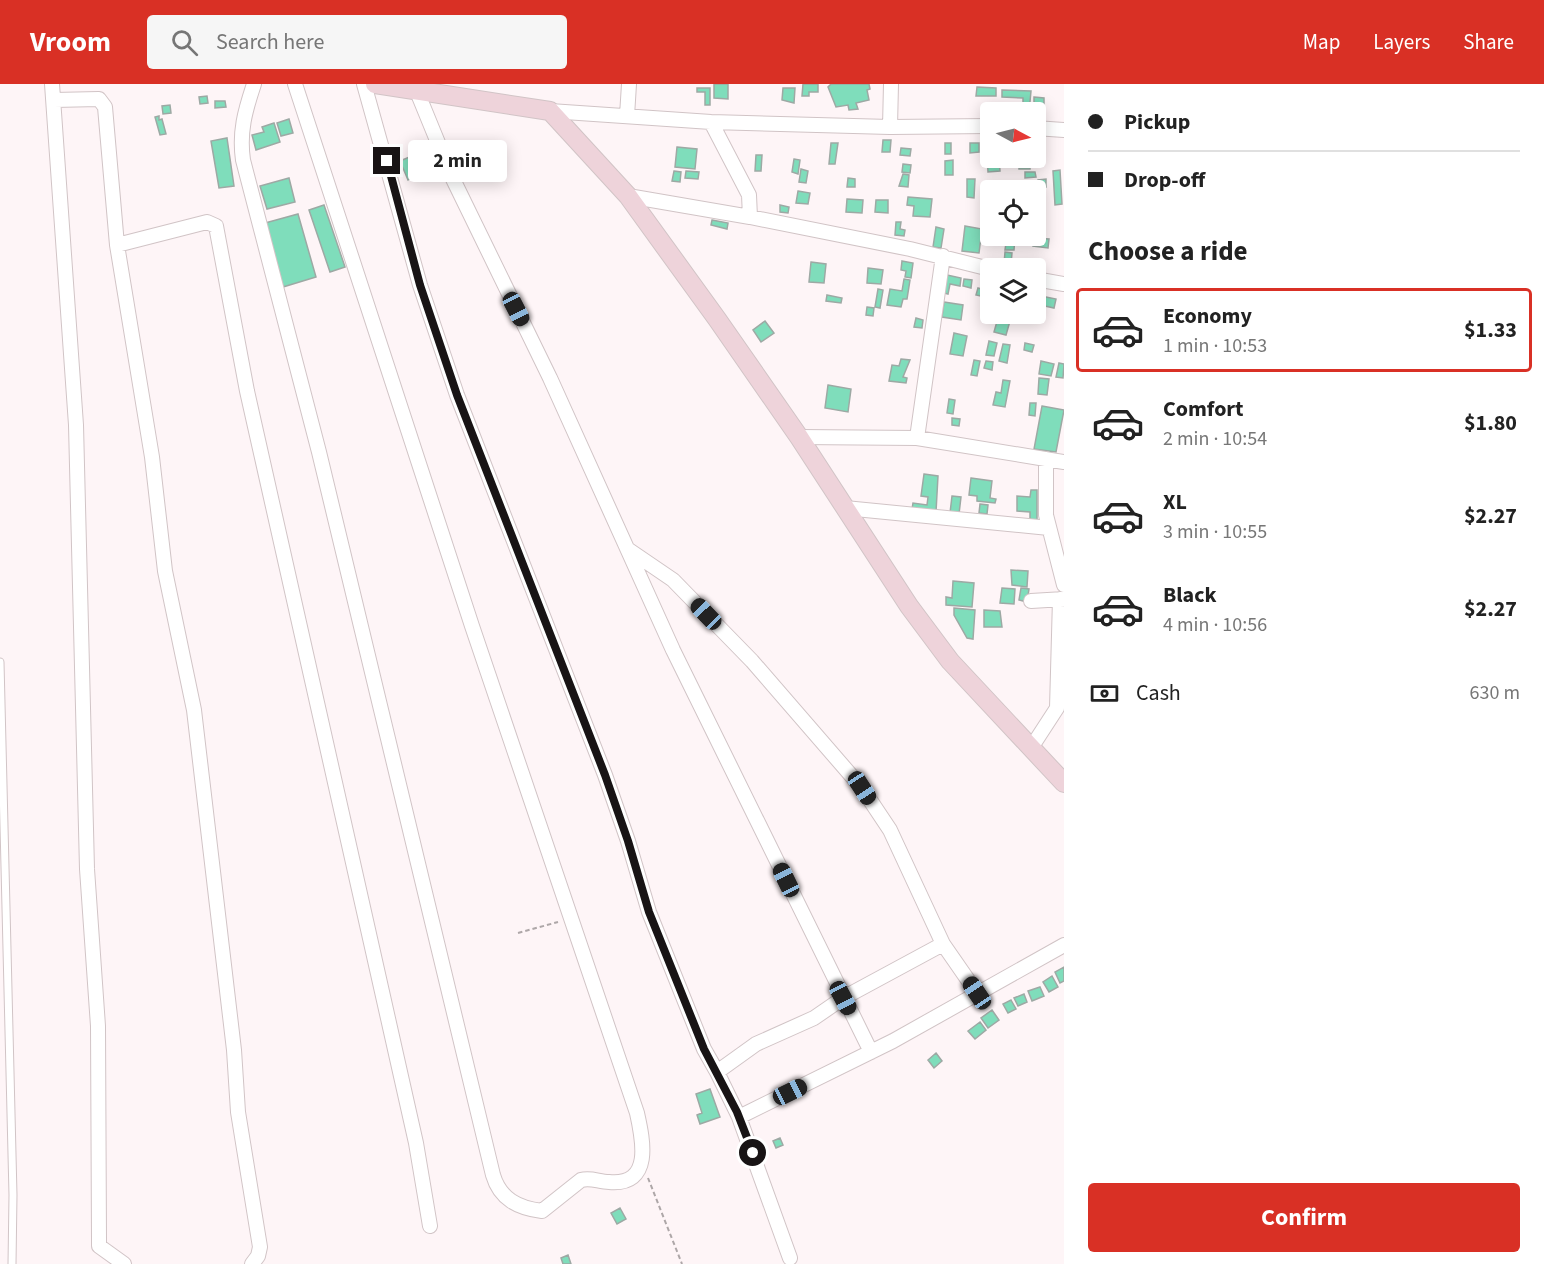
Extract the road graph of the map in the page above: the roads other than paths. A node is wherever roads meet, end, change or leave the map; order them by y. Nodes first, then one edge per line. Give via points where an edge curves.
1 (52, 84) edge
2 (254, 84) edge
3 (295, 84) edge
4 (364, 84) edge
5 (375, 84) edge
6 (629, 84) edge
7 (891, 84) edge
8 (416, 89) junction
9 (54, 100) junction
10 (550, 111) junction
11 (627, 116) junction
12 (711, 122) junction
13 (980, 126) edge
14 (890, 127) junction
15 (1046, 129) edge
16 (1064, 130) edge
17 (628, 196) junction
18 (750, 217) junction
19 (117, 245) junction
20 (943, 256) junction
21 (980, 266) edge
22 (1046, 281) edge
23 (1064, 284) edge
24 (799, 437) junction
25 (917, 438) junction
26 (1046, 459) junction
27 (1064, 462) edge
28 (845, 508) junction
29 (1049, 528) junction
30 (629, 550) junction
31 (1064, 585) edge
32 (1062, 599) edge
33 (1031, 601) dead end
34 (0, 662) edge
35 (1031, 748) junction
36 (1064, 783) edge
37 (943, 944) junction
38 (1064, 945) edge
39 (977, 993) junction
40 (843, 998) junction
41 (872, 1052) junction
42 (717, 1072) junction
43 (739, 1117) junction
44 (430, 1226) dead end
45 (790, 1258) dead end
46 (12, 1264) edge
47 (124, 1264) edge
48 (252, 1264) edge

1 - 9 street
2 - 3 street via 241,129 243,160 319,452 495,1184 512,1203 542,1211 581,1180 627,1180 638,1171 643,1161 637,1113
4 - 42 street via 420,285 457,395 605,775 649,912
5 - 8 street
6 - 11 street
7 - 14 street
8 - 10 street
8 - 30 street via 452,177
9 - 19 street via 103,102
9 - 47 street via 76,425 87,869 98,1026 99,1246
10 - 11 street
10 - 17 street
11 - 12 street
12 - 14 street
12 - 18 street via 749,195
13 - 14 street
15 - 16 street
17 - 18 street
17 - 24 street
18 - 20 street
19 - 44 street via 207,222 216,226 247,391 416,1143
19 - 48 street via 152,457 165,571 194,710 238,1112 260,1247
20 - 21 street
20 - 25 street
22 - 23 street
24 - 25 street
24 - 28 street
25 - 26 street
26 - 27 street
26 - 29 street via 1044,501
28 - 29 street
28 - 35 street via 950,661
29 - 31 street
30 - 37 street via 673,580 765,675 862,788 890,830
30 - 40 street via 673,650
32 - 33 street
32 - 35 street via 1057,708
34 - 46 lane
35 - 36 street
37 - 39 street
37 - 40 street
38 - 39 street
39 - 41 street
40 - 41 street
40 - 42 street via 814,1018 756,1044
41 - 43 street
42 - 43 street
43 - 45 street

